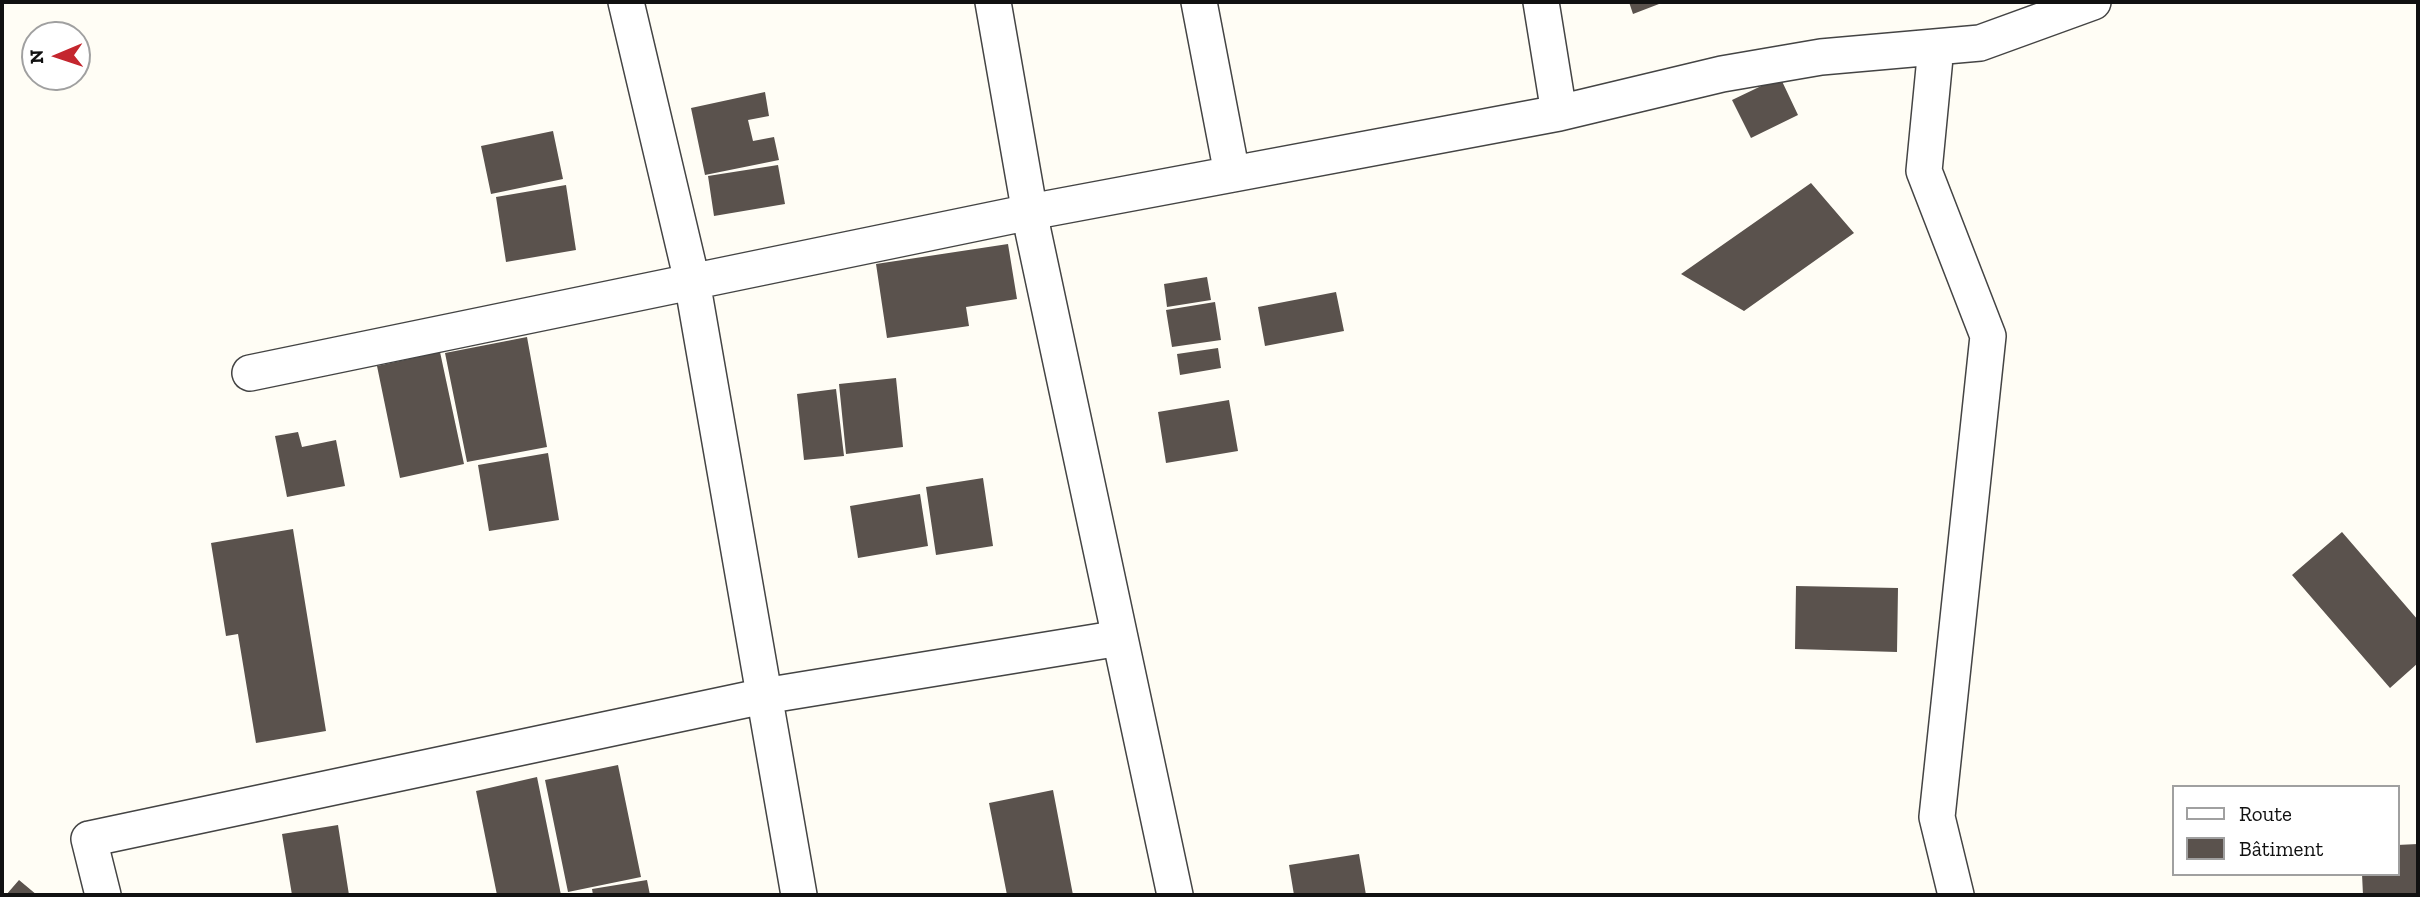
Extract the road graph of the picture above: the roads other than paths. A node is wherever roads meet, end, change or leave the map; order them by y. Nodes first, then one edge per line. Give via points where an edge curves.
1 (626, 2) edge
2 (993, 2) edge
3 (1199, 2) edge
4 (1541, 2) edge
5 (2092, 2) edge
6 (1936, 47) junction
7 (1559, 113) junction
8 (1231, 174) junction
9 (1030, 212) junction
10 (692, 281) junction
11 (250, 373) dead end
12 (1120, 638) junction
13 (764, 696) junction
14 (103, 895) edge
15 (799, 895) edge
16 (1175, 895) edge
17 (1956, 895) edge

1 - 10 street
2 - 9 street
3 - 8 street
4 - 7 street
5 - 6 street via 1980,43
6 - 7 street via 1821,57 1723,74
6 - 17 street via 1924,171 1988,336 1937,817
7 - 8 street
8 - 9 street
9 - 10 street
9 - 12 street
10 - 11 street
10 - 13 street
12 - 13 street
12 - 16 street
13 - 14 street via 89,839
13 - 15 street

